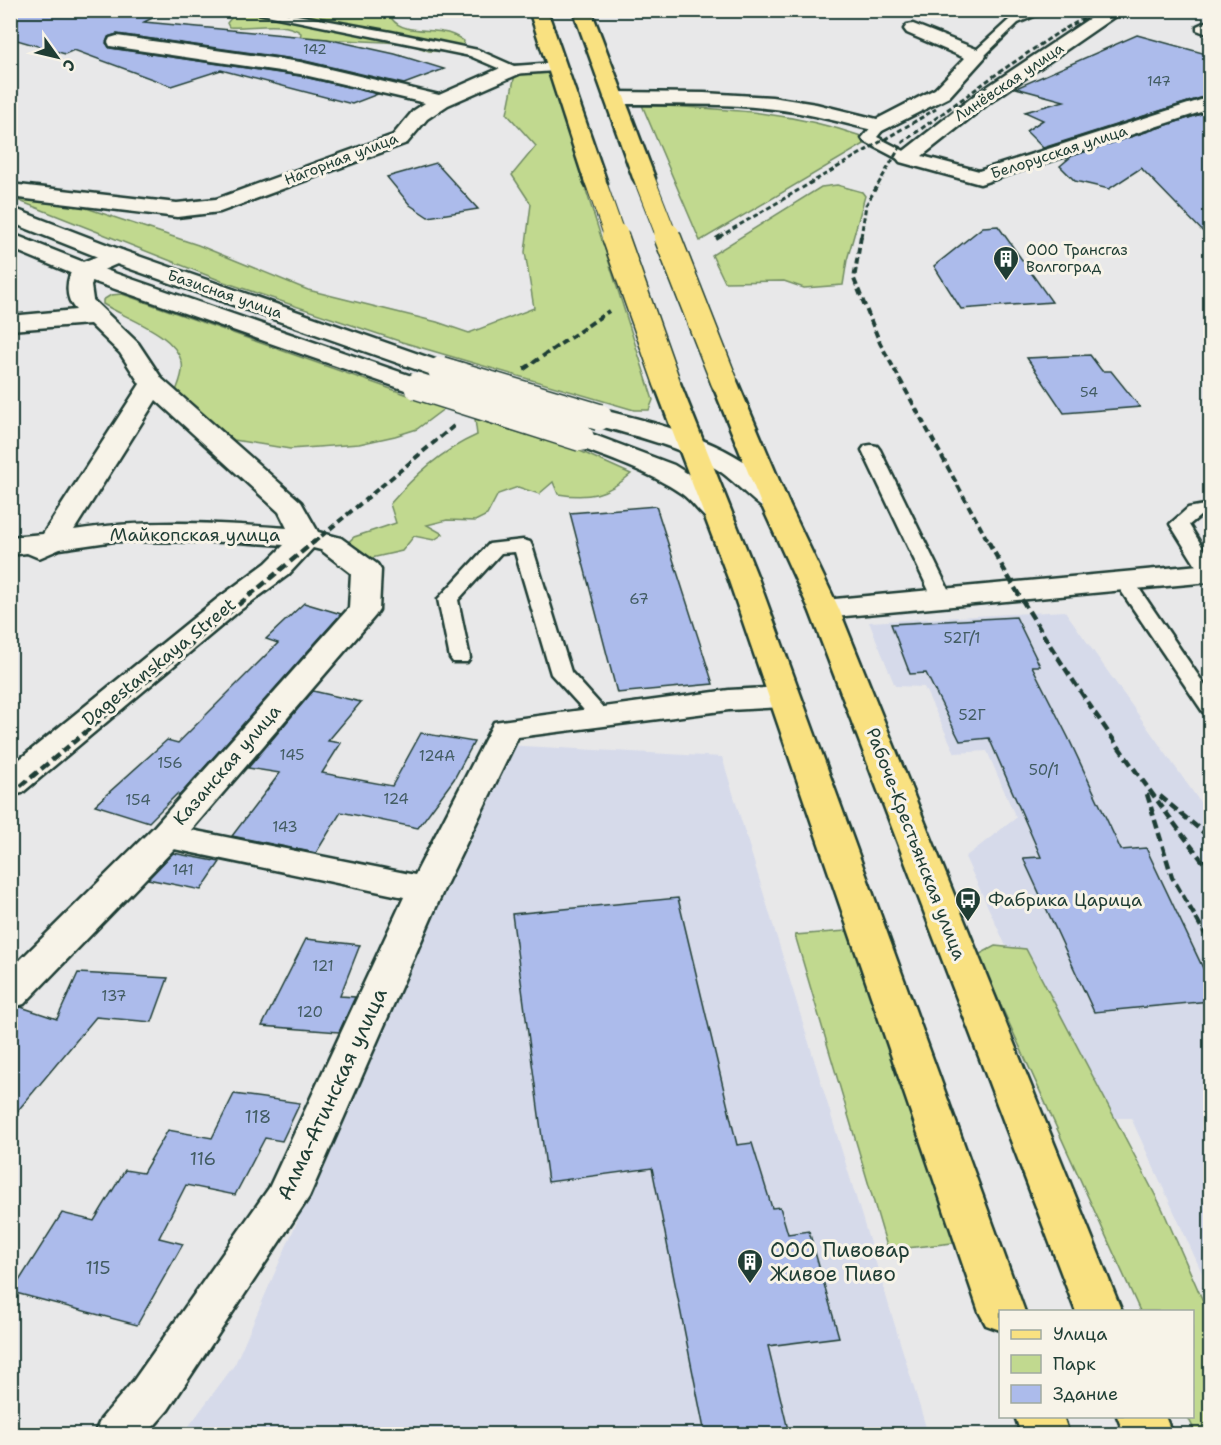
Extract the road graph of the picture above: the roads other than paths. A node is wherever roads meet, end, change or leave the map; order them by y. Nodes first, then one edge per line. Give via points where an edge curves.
1 (247, 10) edge
2 (538, 10) edge
3 (582, 10) edge
4 (1042, 10) edge
5 (1115, 10) edge
6 (914, 20) edge
7 (1210, 23) edge
8 (1210, 32) edge
9 (892, 33) dead end
10 (117, 42) dead end
11 (977, 56) junction
12 (555, 67) junction
13 (512, 70) junction
14 (614, 98) junction
15 (441, 101) junction
16 (1210, 103) edge
17 (880, 126) junction
18 (907, 158) junction
19 (10, 190) edge
20 (10, 214) edge
21 (10, 240) edge
22 (116, 256) junction
23 (83, 270) junction
24 (93, 316) junction
25 (10, 323) edge
26 (153, 384) junction
27 (678, 411) junction
28 (610, 421) junction
29 (752, 447) junction
30 (871, 450) dead end
31 (708, 462) junction
32 (664, 471) junction
33 (776, 504) junction
34 (1210, 510) edge
35 (720, 517) junction
36 (307, 537) junction
37 (52, 542) junction
38 (10, 546) edge
39 (10, 563) edge
40 (1210, 573) edge
41 (1125, 582) junction
42 (943, 599) junction
43 (824, 609) junction
44 (460, 658) dead end
45 (783, 697) junction
46 (1210, 708) edge
47 (600, 716) junction
48 (10, 785) edge
49 (166, 836) junction
50 (426, 889) junction
51 (10, 994) edge
52 (1002, 1310) edge
53 (1100, 1310) edge
54 (1040, 1418) edge
55 (1142, 1418) edge
56 (118, 1434) edge
57 (1046, 1434) edge
58 (1148, 1434) edge

1 - 13 lane via 474,53
2 - 12 main road
3 - 14 main road, Рабоче-Крестьянская улица
4 - 11 lane via 1014,21
5 - 18 street, Линёвская улица via 937,132
6 - 9 street
6 - 11 street
7 - 8 lane via 1201,28
10 - 15 street via 300,68
11 - 17 street via 942,93
12 - 13 lane
12 - 27 main road, bridge
13 - 15 street, Нагорная улица
14 - 17 street via 708,99 792,106
14 - 29 main road, Рабоче-Крестьянская улица, bridge
15 - 19 street, Нагорная улица via 420,115 400,139 220,205 177,210
16 - 18 street, Белорусская улица via 980,178
17 - 18 lane via 869,138
20 - 22 street, Базисная улица
21 - 23 street, Базисная улица
22 - 23 street
22 - 28 street, Базисная улица, bridge via 441,370
23 - 24 street via 81,302
23 - 32 street, Базисная улица, bridge via 417,386 581,438
24 - 25 street
24 - 26 street via 129,348
26 - 36 street via 291,508
26 - 37 street
27 - 28 street via 654,424
27 - 31 main road
28 - 31 street
29 - 31 street via 746,454
29 - 33 main road, Рабоче-Крестьянская улица
30 - 42 lane
31 - 32 street via 684,474
31 - 33 street via 740,472
31 - 35 main road
32 - 35 street via 694,490
33 - 43 main road, Рабоче-Крестьянская улица
34 - 40 lane via 1194,512 1179,524
35 - 45 main road
36 - 37 street, Майкопская улица via 115,532
36 - 48 street, Dagestanskaya Street via 277,569
36 - 49 street, Казанская улица via 331,544 366,570 364,610
37 - 38 street, Майкопская улица
37 - 39 street
40 - 41 street
41 - 42 street
41 - 46 lane
42 - 43 street
43 - 53 main road, Рабоче-Крестьянская улица
44 - 47 lane via 448,599 496,548 523,546 561,674
45 - 47 street
45 - 52 main road
47 - 50 street, Алма-Атинская улица via 506,729
49 - 50 street
49 - 51 street, Казанская улица
50 - 56 street, Алма-Атинская улица via 287,1197 151,1395
54 - 57 main road
55 - 58 main road

